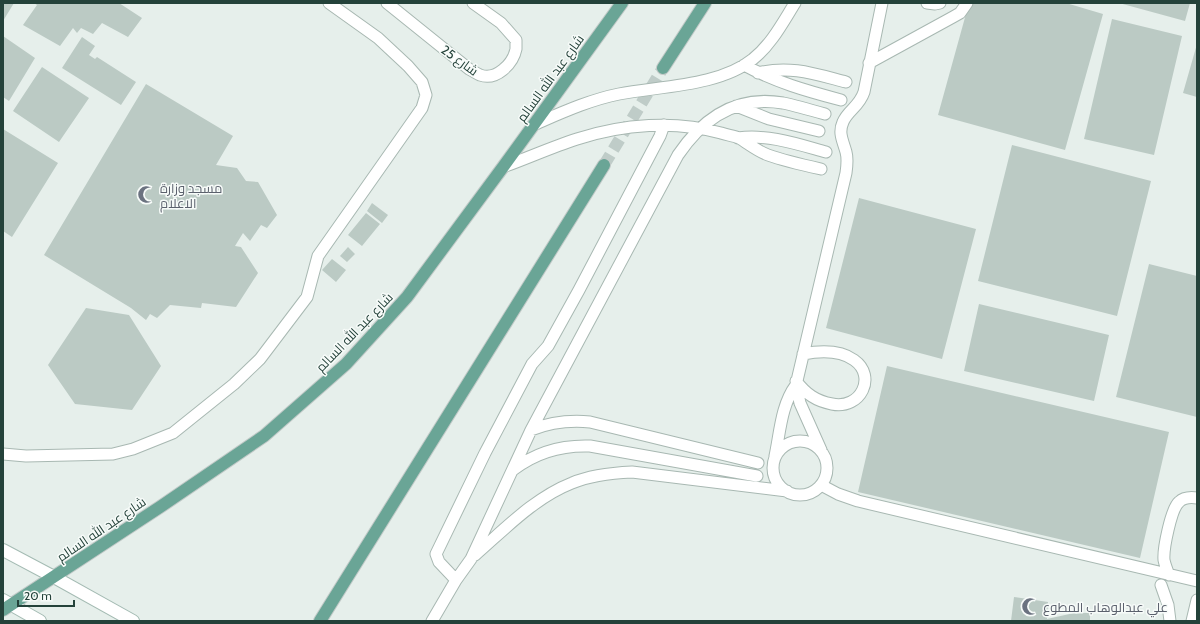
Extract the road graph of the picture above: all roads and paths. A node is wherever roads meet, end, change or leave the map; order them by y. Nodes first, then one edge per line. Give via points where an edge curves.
1 (329, 3) edge
2 (387, 3) edge
3 (473, 3) edge
4 (705, 3) edge
5 (795, 3) edge
6 (882, 3) edge
7 (927, 3) edge
8 (940, 3) edge
9 (967, 3) edge
10 (619, 4) edge
11 (870, 63) junction
12 (744, 65) junction
13 (663, 68) tunnel mouth
14 (758, 73) junction
15 (846, 82) dead end
16 (841, 100) dead end
17 (736, 106) junction
18 (825, 114) dead end
19 (533, 125) junction
20 (664, 125) junction
21 (699, 128) junction
22 (819, 131) dead end
23 (738, 138) junction
24 (826, 152) dead end
25 (604, 165) tunnel mouth
26 (503, 167) junction
27 (821, 170) dead end
28 (803, 354) junction
29 (796, 383) junction
30 (531, 430) junction
31 (821, 450) junction
32 (3, 454) edge
33 (775, 459) junction
34 (758, 463) dead end
35 (511, 471) junction
36 (757, 476) dead end
37 (821, 485) junction
38 (787, 491) junction
39 (1197, 498) edge
40 (3, 550) edge
41 (471, 558) junction
42 (1170, 574) junction
43 (54, 577) junction
44 (456, 580) junction
45 (1197, 581) edge
46 (1160, 585) dead end
47 (1197, 600) edge
48 (6, 605) edge
49 (40, 621) edge
50 (133, 621) edge
51 (320, 621) edge
52 (432, 621) edge
53 (1170, 621) edge
54 (1192, 621) edge

1 - 32 lane via 378,38 408,66 422,82 426,95 422,108 318,256 308,297 260,359 234,384 173,433 113,454
2 - 3 lane, شارع 25 via 469,69 481,76 494,75 510,62 516,50 516,40 501,23
4 - 13 main road
5 - 12 lane via 766,46
6 - 11 lane
7 - 8 lane
9 - 11 lane via 960,13
10 - 19 main road, شارع عبد الله السالم
11 - 28 lane via 862,98 847,115 841,129 847,159 846,173
12 - 14 lane
12 - 19 lane via 723,76 598,99
14 - 15 lane via 794,69
14 - 16 lane via 802,90
17 - 18 lane via 748,103 783,103
17 - 21 lane
17 - 22 lane via 769,119
19 - 26 main road, شارع عبد الله السالم
20 - 21 lane
20 - 26 lane via 623,128 579,138
20 - 44 lane via 564,318 548,346 532,364 436,554 439,562
21 - 23 lane
21 - 30 lane via 678,155
23 - 24 lane via 763,137
23 - 27 lane via 752,148 769,155
25 - 51 main road
26 - 43 main road, شارع عبد الله السالم via 407,297 346,364 264,436
28 - 29 lane
28 - 29 lane via 834,353 854,360 860,365 865,381 860,396 846,405 823,403
29 - 31 lane via 800,403
29 - 33 lane via 785,404
30 - 34 lane via 554,422 590,422
30 - 35 lane
31 - 33 lane via 814,444 795,441 779,450
31 - 37 lane via 828,468
33 - 38 lane via 775,477
35 - 36 lane via 534,456 575,445
35 - 41 lane
37 - 38 lane via 805,494 796,495
37 - 42 lane via 858,501
38 - 41 lane via 632,472 592,477 566,485 537,502
39 - 42 lane via 1185,498 1174,510 1164,552 1166,568
40 - 43 main road
41 - 44 lane
42 - 45 lane
43 - 48 main road, شارع عبد الله السالم
43 - 50 main road
44 - 52 lane
46 - 53 lane via 1168,605
47 - 54 lane
48 - 49 main road

